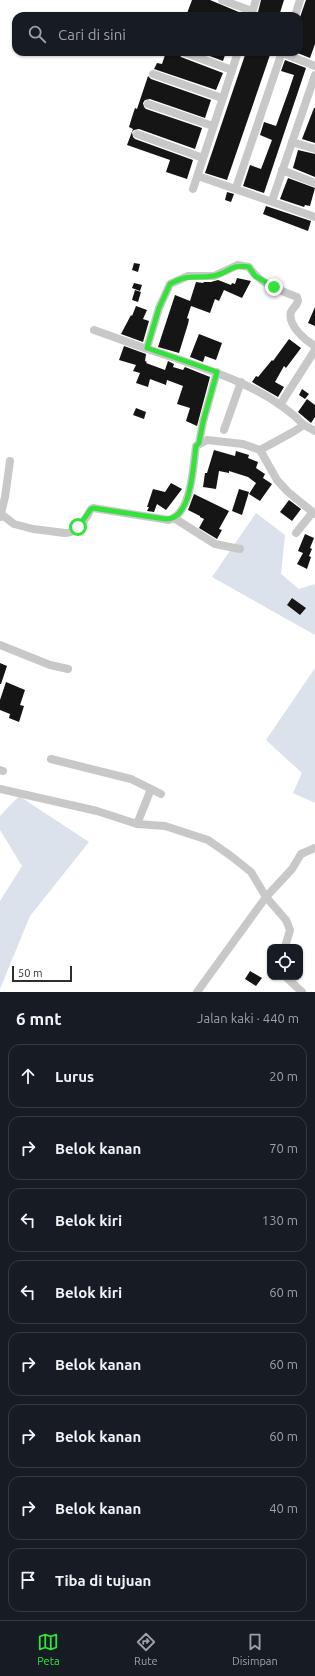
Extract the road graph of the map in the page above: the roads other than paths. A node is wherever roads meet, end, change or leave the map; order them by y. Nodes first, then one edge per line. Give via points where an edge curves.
1 (222, 0) edge
2 (256, 0) edge
3 (300, 0) edge
4 (250, 12) edge
5 (252, 12) edge
6 (296, 12) edge
7 (194, 56) edge
8 (237, 56) edge
9 (280, 56) edge
10 (291, 56) edge
11 (315, 66) edge
12 (232, 70) junction
13 (153, 74) dead end
14 (315, 75) edge
15 (222, 98) junction
16 (148, 104) dead end
17 (214, 126) junction
18 (137, 134) dead end
19 (292, 142) junction
20 (315, 149) edge
21 (203, 158) junction
22 (282, 170) junction
23 (198, 176) junction
24 (315, 183) edge
25 (236, 188) junction
26 (193, 189) dead end
27 (272, 201) junction
28 (315, 217) edge
29 (94, 330) dead end
30 (315, 346) edge
31 (147, 348) junction
32 (315, 350) edge
33 (217, 372) junction
34 (241, 382) junction
35 (280, 405) junction
36 (304, 425) junction
37 (224, 430) dead end
38 (315, 431) edge
39 (199, 443) junction
40 (260, 450) junction
41 (10, 461) dead end
42 (314, 514) edge
43 (0, 516) edge
44 (174, 518) junction
45 (296, 533) dead end
46 (240, 549) dead end
47 (0, 645) edge
48 (68, 669) dead end
49 (51, 759) dead end
50 (0, 789) edge
51 (151, 789) junction
52 (161, 794) dead end
53 (137, 824) junction
54 (315, 848) edge
55 (266, 897) junction
56 (285, 944) edge
57 (289, 980) edge
58 (197, 992) edge
59 (302, 992) edge

1 - 4 street
2 - 5 street
3 - 6 street
7 - 12 street
8 - 12 street
9 - 25 street
10 - 11 street
12 - 15 street
13 - 15 street
14 - 19 street
15 - 17 street
16 - 17 street
17 - 21 street
18 - 21 street
19 - 20 street
19 - 22 street
21 - 23 street
22 - 24 street
22 - 27 street
23 - 25 street
23 - 26 street
25 - 27 street
27 - 28 street
29 - 31 street
30 - 31 street via 295,328 292,320 291,312 298,301 297,297 261,280 249,267 238,265 214,276 188,276 170,284 159,308
31 - 33 street
32 - 35 street
33 - 34 street
33 - 39 street
34 - 35 street
34 - 37 street
35 - 36 street
36 - 38 street
36 - 40 street
39 - 40 street via 207,440 243,444
39 - 44 street via 196,446 189,492 179,515
40 - 42 street via 277,480
41 - 43 street
42 - 45 street
43 - 44 street via 14,524 33,529 65,533 70,533 78,527 93,508 165,519
44 - 46 street via 216,544
47 - 48 street via 50,665
49 - 51 street via 131,779
50 - 53 street via 97,811
51 - 52 street
51 - 53 street
53 - 55 street via 165,826 208,840 251,872
54 - 55 street via 300,854 292,869
55 - 56 street via 289,924 289,936
55 - 58 street
57 - 59 street

